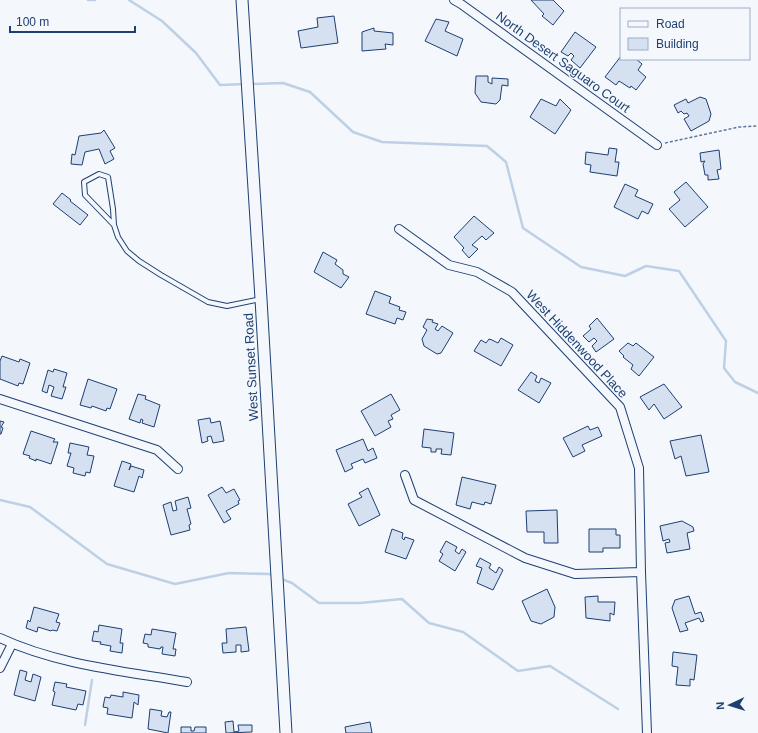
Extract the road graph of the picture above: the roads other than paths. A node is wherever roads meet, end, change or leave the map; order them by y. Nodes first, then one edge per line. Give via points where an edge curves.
1 (242, 0) edge
2 (454, 0) edge
3 (657, 145) road end
4 (114, 225) junction
5 (399, 229) dead end
6 (261, 299) junction
7 (0, 399) edge
8 (178, 469) dead end
9 (405, 475) dead end
10 (640, 572) junction
11 (0, 638) edge
12 (12, 644) junction
13 (0, 668) edge
14 (187, 682) dead end
15 (286, 733) edge
16 (647, 733) edge

1 - 6 street, West Sunset Road
2 - 3 street, North Desert Saguaro Court
4 - 4 lane via 108,177 99,174 84,182 85,196
4 - 6 lane via 127,251 139,261 208,302 227,306
5 - 10 street, West Hiddenwood Place via 449,265 477,272 512,292 620,407 639,468
6 - 15 street, West Sunset Road
7 - 8 street via 157,450
9 - 10 street via 414,500 525,558 575,574
10 - 16 street, West Hiddenwood Place
11 - 12 street
12 - 13 street
12 - 14 street via 56,659

